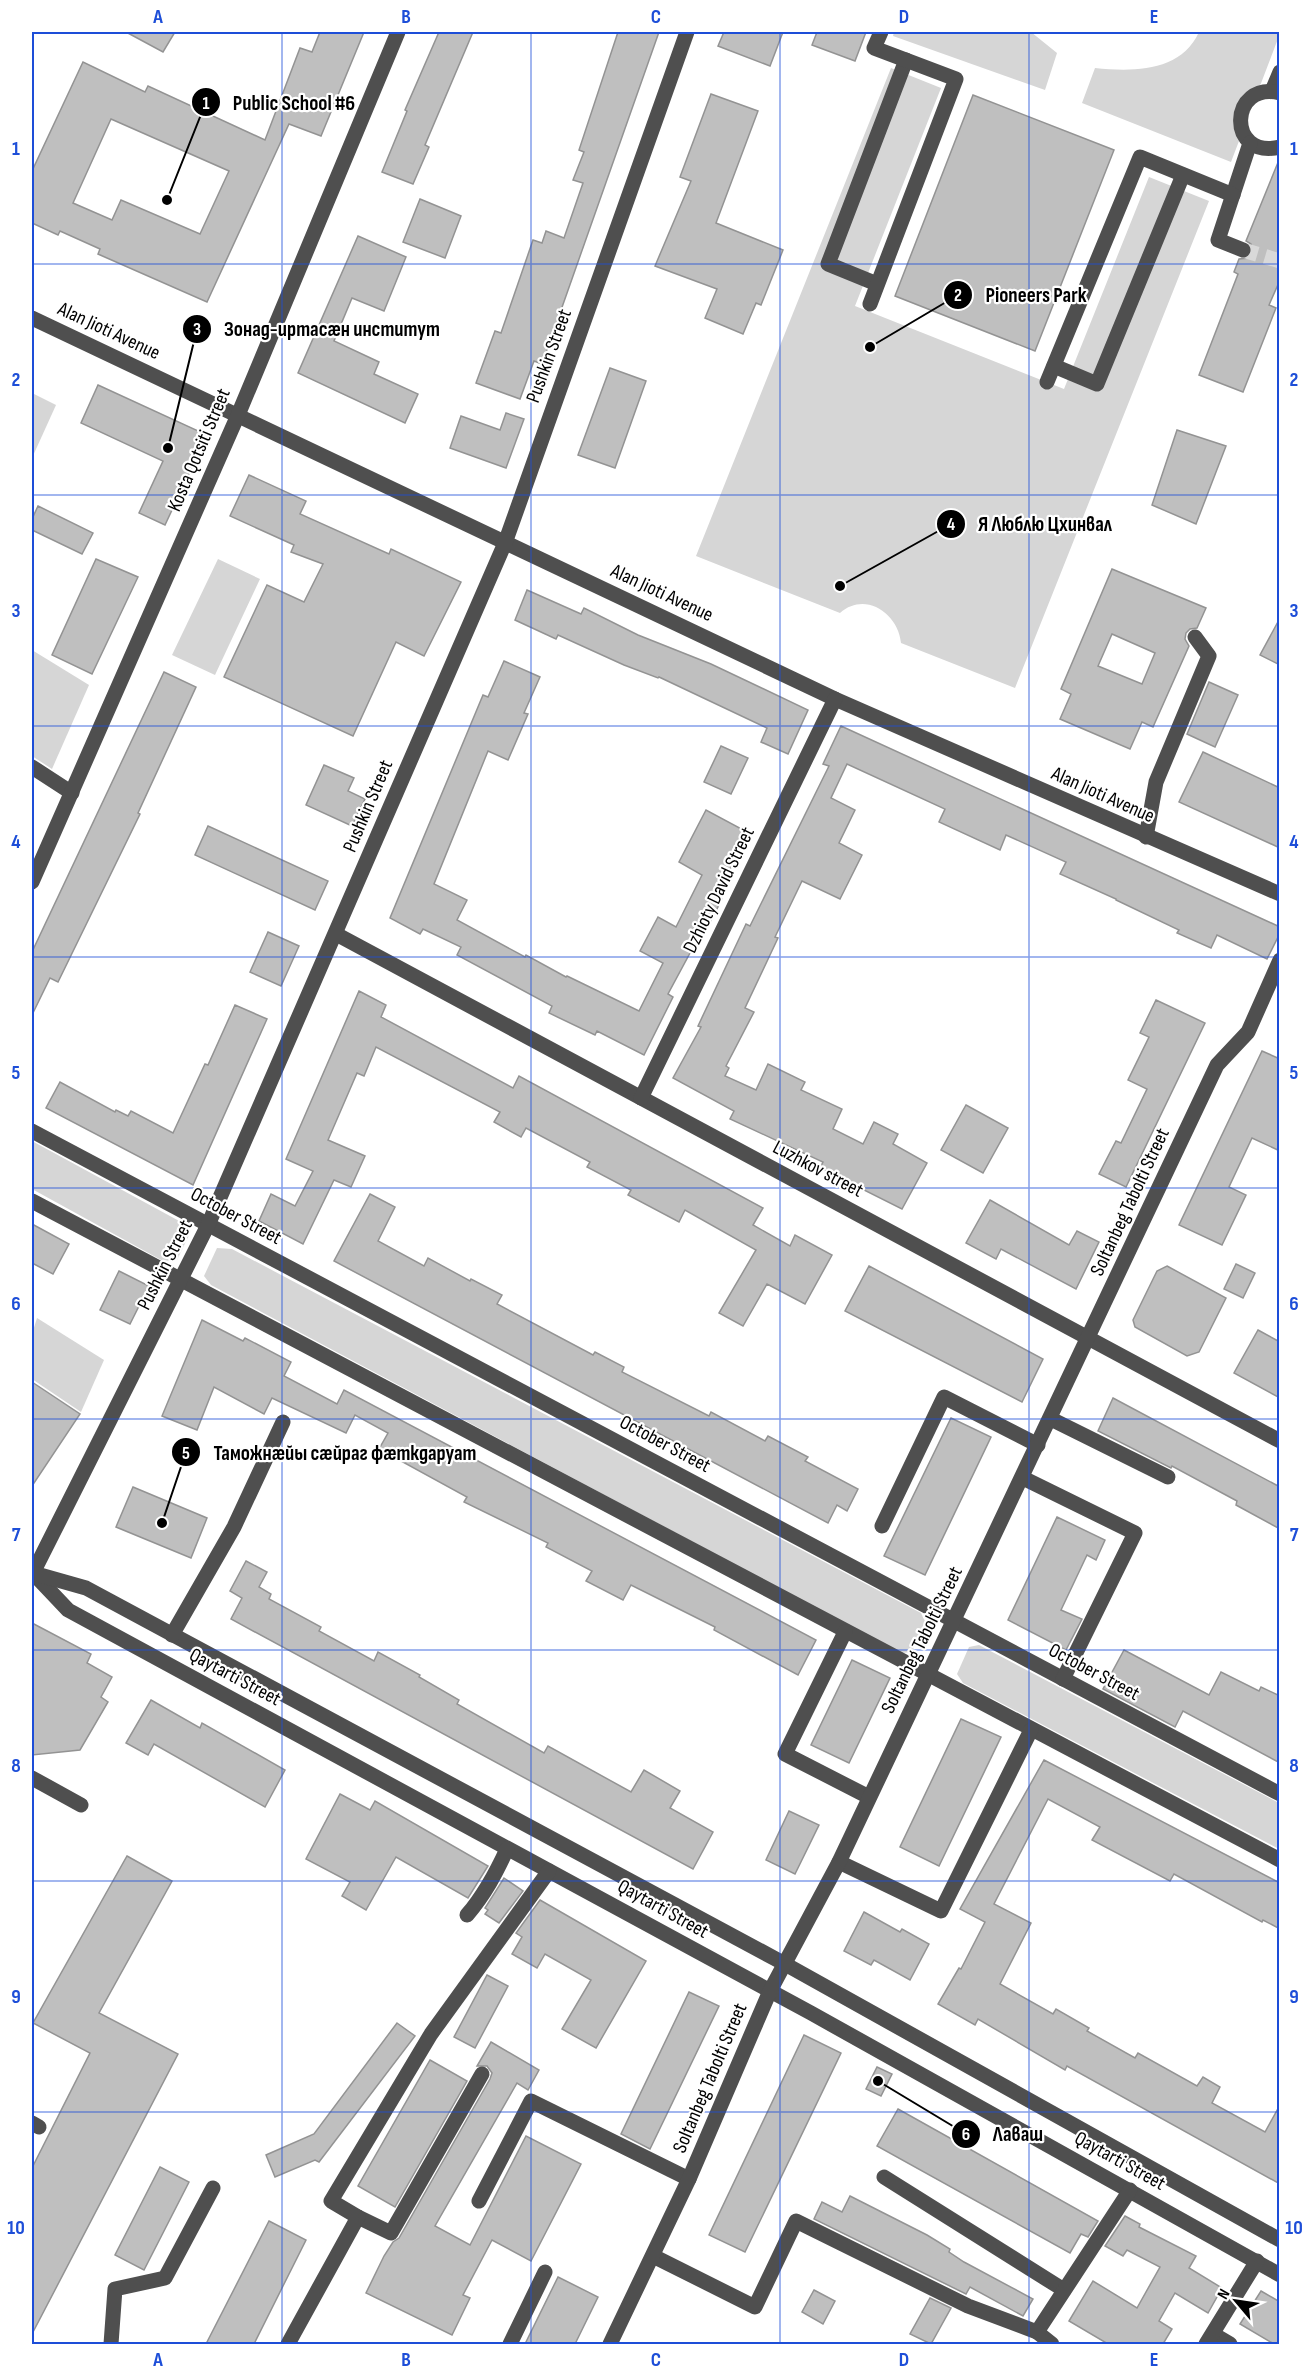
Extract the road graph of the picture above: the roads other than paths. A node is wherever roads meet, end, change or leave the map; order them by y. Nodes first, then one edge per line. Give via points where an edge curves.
1 (398, 32) edge
2 (687, 32) edge
3 (881, 32) edge
4 (906, 60) junction
5 (1280, 72) edge
6 (1276, 92) edge
7 (1250, 143) junction
8 (1280, 147) edge
9 (1183, 175) junction
10 (1233, 195) junction
11 (1243, 249) tunnel mouth
12 (877, 284) junction
13 (870, 304) dead end
14 (32, 318) edge
15 (1054, 366) junction
16 (1047, 382) dead end
17 (237, 415) junction
18 (505, 543) junction
19 (1195, 637) dead end
20 (835, 699) junction
21 (32, 767) edge
22 (72, 793) junction
23 (1146, 837) junction
24 (32, 882) edge
25 (1280, 894) edge
26 (336, 934) junction
27 (1280, 960) edge
28 (641, 1098) junction
29 (32, 1131) edge
30 (32, 1201) edge
31 (208, 1225) junction
32 (181, 1280) junction
33 (1089, 1339) junction
34 (1051, 1419) junction
35 (283, 1422) dead end
36 (1280, 1441) edge
37 (1038, 1445) junction
38 (1168, 1477) dead end
39 (1023, 1478) junction
40 (882, 1526) dead end
41 (32, 1573) edge
42 (954, 1621) junction
43 (845, 1632) junction
44 (172, 1635) junction
45 (928, 1676) junction
46 (1063, 1679) junction
47 (1031, 1730) junction
48 (32, 1778) edge
49 (1280, 1794) edge
50 (869, 1797) junction
51 (81, 1805) dead end
52 (507, 1848) junction
53 (1280, 1860) edge
54 (839, 1862) junction
55 (549, 1871) junction
56 (467, 1915) dead end
57 (785, 1964) junction
58 (770, 1991) junction
59 (482, 2074) dead end
60 (884, 2177) dead end
61 (689, 2179) junction
62 (213, 2188) dead end
63 (1130, 2190) junction
64 (478, 2201) dead end
65 (358, 2217) junction
66 (1280, 2240) edge
67 (653, 2256) junction
68 (1257, 2261) junction
69 (545, 2272) dead end
70 (1280, 2275) edge
71 (1064, 2290) junction
72 (1037, 2332) junction
73 (1209, 2339) edge
74 (111, 2344) edge
75 (288, 2344) edge
76 (510, 2344) edge
77 (610, 2344) edge
78 (1052, 2344) edge
79 (1230, 2344) edge

1 - 17 street, Kosta Qotsiti Street
2 - 18 street, Pushkin Street
3 - 4 street via 874,48
4 - 12 street via 828,264
4 - 12 street via 956,79
5 - 6 street
6 - 7 street via 1256,95 1243,108 1241,125
7 - 8 street via 1271,149
7 - 10 street
9 - 10 street
9 - 15 street via 1140,157
9 - 15 street via 1097,384
10 - 11 street via 1218,240
12 - 13 street
14 - 17 street, Alan Jioti Avenue
15 - 16 street
17 - 18 street, Alan Jioti Avenue
17 - 22 street, Kosta Qotsiti Street
18 - 20 street, Alan Jioti Avenue
18 - 26 street, Pushkin Street
19 - 23 street via 1209,656 1155,782
20 - 23 street, Alan Jioti Avenue
20 - 28 street, Dzhioty David Street
21 - 22 street
22 - 24 street, Kosta Qotsiti Street
23 - 25 street, Alan Jioti Avenue
26 - 28 street, Luzhkov street
26 - 31 street, Pushkin Street
27 - 33 street, Soltanbeg Tabolti Street via 1248,1032 1217,1065
28 - 33 street, Luzhkov street
29 - 31 street, October Street
30 - 32 street
31 - 32 street, Pushkin Street
31 - 42 street, October Street
32 - 41 street, Pushkin Street
32 - 43 street
33 - 34 street, Soltanbeg Tabolti Street
33 - 36 street, Luzhkov street
34 - 37 street, Soltanbeg Tabolti Street
34 - 38 street
35 - 44 street via 234,1527
37 - 39 street, Soltanbeg Tabolti Street
37 - 40 street via 944,1397
39 - 42 street, Soltanbeg Tabolti Street
39 - 46 street via 1135,1533
41 - 44 street, Qaytarti Street via 86,1588
41 - 52 street, Qaytarti Street via 68,1610
42 - 45 street, Soltanbeg Tabolti Street
42 - 46 street, October Street
43 - 45 street
43 - 50 street via 785,1754
44 - 57 street, Qaytarti Street
45 - 47 street
45 - 50 street, Soltanbeg Tabolti Street
46 - 49 street, October Street
47 - 53 street
47 - 54 street via 941,1911
48 - 51 street
50 - 54 street, Soltanbeg Tabolti Street
52 - 55 street, Qaytarti Street
52 - 56 street via 495,1875
54 - 57 street, Soltanbeg Tabolti Street
55 - 58 street, Qaytarti Street
55 - 65 street via 431,2034 331,2201
57 - 58 street, Soltanbeg Tabolti Street
57 - 66 street, Qaytarti Street
58 - 61 street, Soltanbeg Tabolti Street
58 - 63 street, Qaytarti Street
59 - 65 street via 391,2233
60 - 71 street
61 - 64 street via 531,2101
61 - 67 street, Soltanbeg Tabolti Street
62 - 74 street via 165,2278 115,2289
63 - 68 street, Qaytarti Street
63 - 71 street
65 - 75 street
67 - 72 street via 755,2307 796,2221 968,2306
67 - 77 street, Soltanbeg Tabolti Street
68 - 70 street, Qaytarti Street
68 - 73 street
69 - 76 street
71 - 72 street
72 - 78 street
73 - 79 street

